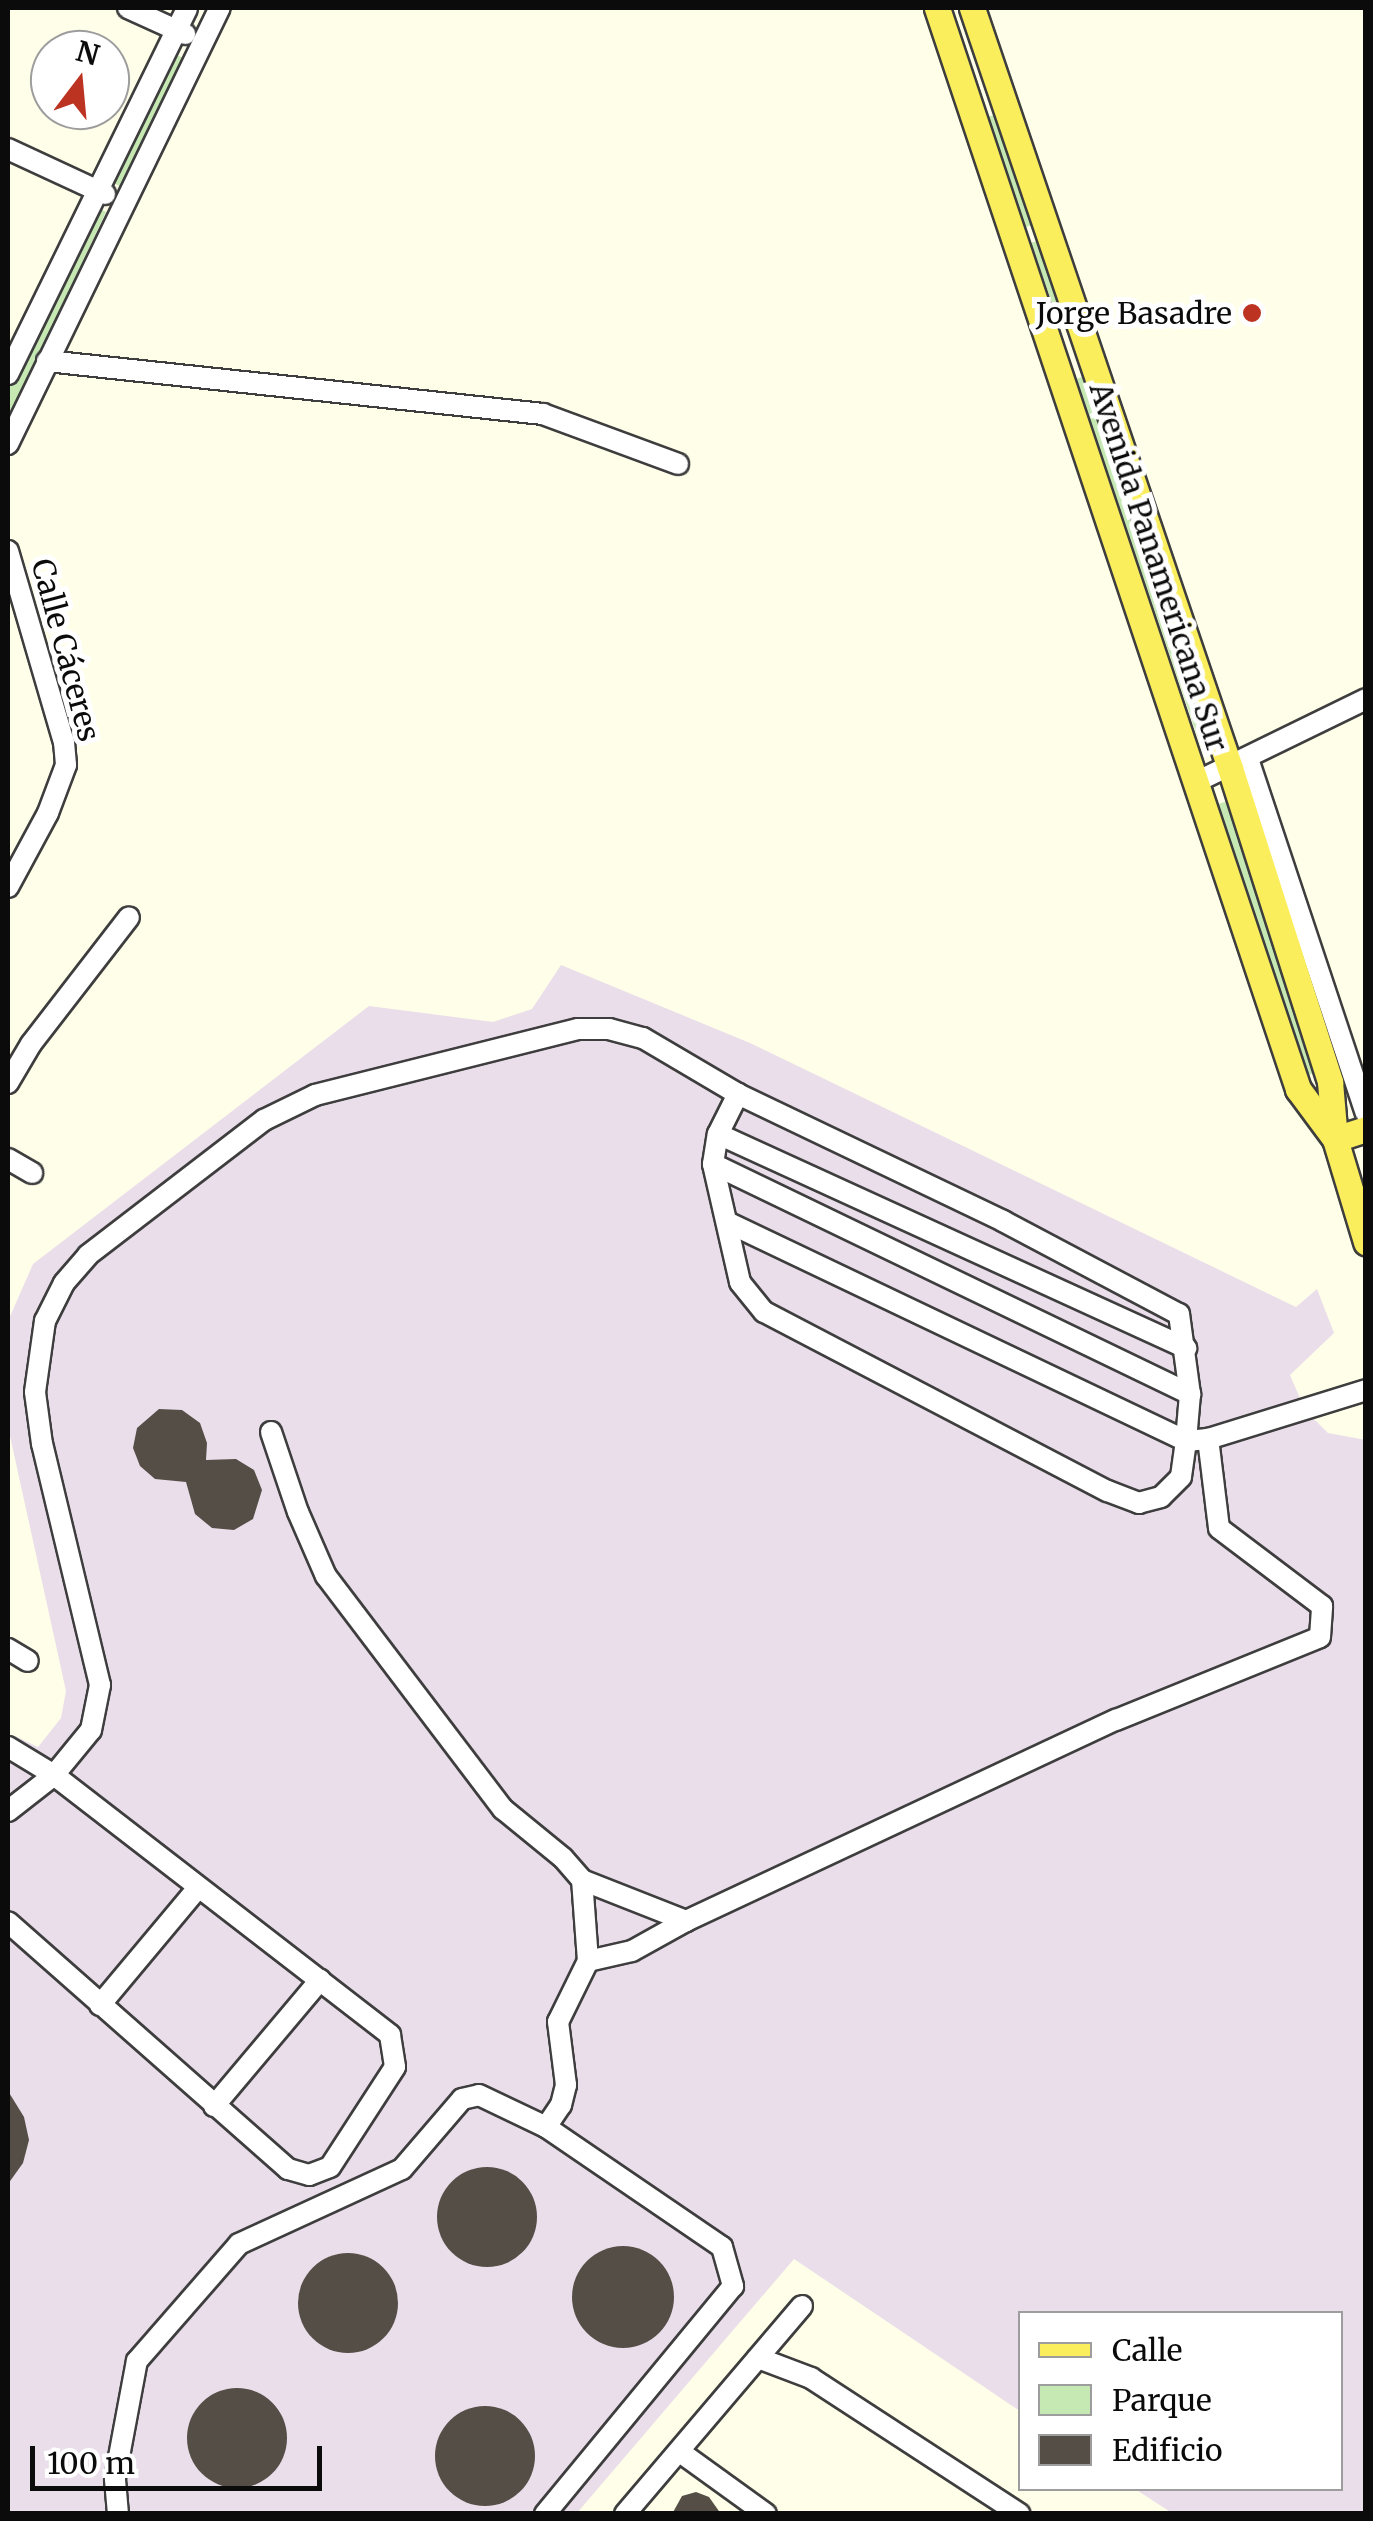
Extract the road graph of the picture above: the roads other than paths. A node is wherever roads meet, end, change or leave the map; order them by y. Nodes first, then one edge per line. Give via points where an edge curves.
1 (128, 8) edge
2 (186, 8) edge
3 (220, 8) edge
4 (938, 8) edge
5 (972, 8) edge
6 (176, 30) junction
7 (203, 42) junction
8 (8, 148) edge
9 (96, 189) junction
10 (122, 203) junction
11 (48, 360) junction
12 (8, 374) edge
13 (8, 444) edge
14 (678, 464) dead end
15 (8, 551) edge
16 (1366, 700) edge
17 (1239, 763) junction
18 (1196, 782) junction
19 (11, 874) edge
20 (129, 917) dead end
21 (8, 1083) edge
22 (738, 1094) junction
23 (1366, 1112) edge
24 (1366, 1129) edge
25 (718, 1134) junction
26 (1335, 1139) junction
27 (8, 1159) edge
28 (713, 1164) junction
29 (32, 1173) dead end
30 (728, 1222) junction
31 (1366, 1242) edge
32 (1186, 1348) junction
33 (1366, 1390) edge
34 (1190, 1394) junction
35 (271, 1432) dead end
36 (1186, 1440) junction
37 (1208, 1440) junction
38 (8, 1650) edge
39 (28, 1661) dead end
40 (8, 1747) edge
41 (54, 1776) junction
42 (11, 1801) edge
43 (582, 1880) junction
44 (198, 1888) junction
45 (686, 1921) junction
46 (8, 1922) edge
47 (588, 1961) junction
48 (320, 1980) junction
49 (100, 2005) junction
50 (214, 2106) junction
51 (546, 2127) junction
52 (802, 2306) dead end
53 (758, 2358) junction
54 (680, 2452) junction
55 (118, 2514) edge
56 (545, 2514) edge
57 (625, 2514) edge
58 (766, 2514) edge
59 (1020, 2514) edge

1 - 6 street
2 - 6 street
3 - 7 street
4 - 18 main road, Avenida Panamericana Sur
5 - 17 main road, Avenida Panamericana Sur
6 - 7 street
6 - 9 street
7 - 10 street
8 - 9 street
9 - 10 street
9 - 12 street
10 - 11 street
11 - 13 street
11 - 14 street via 543,414
15 - 19 street, Calle Cáceres via 66,765 48,813
16 - 17 street
17 - 18 street
17 - 23 street, Avenida Panamericana Sur
17 - 26 main road, Avenida Panamericana Sur via 1330,1082
18 - 26 main road, Avenida Panamericana Sur via 1298,1089
20 - 21 street via 30,1044
22 - 25 street
22 - 32 street via 1146,1293 1179,1314
22 - 41 street via 643,1038 608,1029 559,1033 315,1095 264,1120 88,1255 45,1321 35,1392 100,1686 90,1730
24 - 26 main road
25 - 28 street
25 - 32 street
26 - 31 main road, Avenida Panamericana Sur
27 - 29 street
28 - 30 street
28 - 34 street
30 - 36 street
30 - 36 street via 740,1282 764,1312 1107,1491 1139,1504 1161,1497 1181,1477
32 - 34 street
33 - 37 street
34 - 36 street
35 - 43 street via 326,1576 502,1809
36 - 37 street
37 - 45 street via 1219,1528 1322,1606 1320,1636 1098,1728
38 - 39 street
40 - 41 street
41 - 42 street
41 - 44 street
43 - 45 street
43 - 47 street
44 - 48 street
44 - 49 street
45 - 47 street via 632,1951
46 - 49 street
47 - 51 street via 558,2022 566,2085
48 - 50 street
48 - 50 street via 390,2035 395,2067 330,2166 309,2175 288,2169
49 - 50 street
51 - 55 street via 470,2095 402,2169 239,2244 136,2361 114,2478
51 - 56 street via 722,2248 733,2286
52 - 53 street
53 - 54 street
53 - 59 street via 811,2378
54 - 57 street
54 - 58 street

